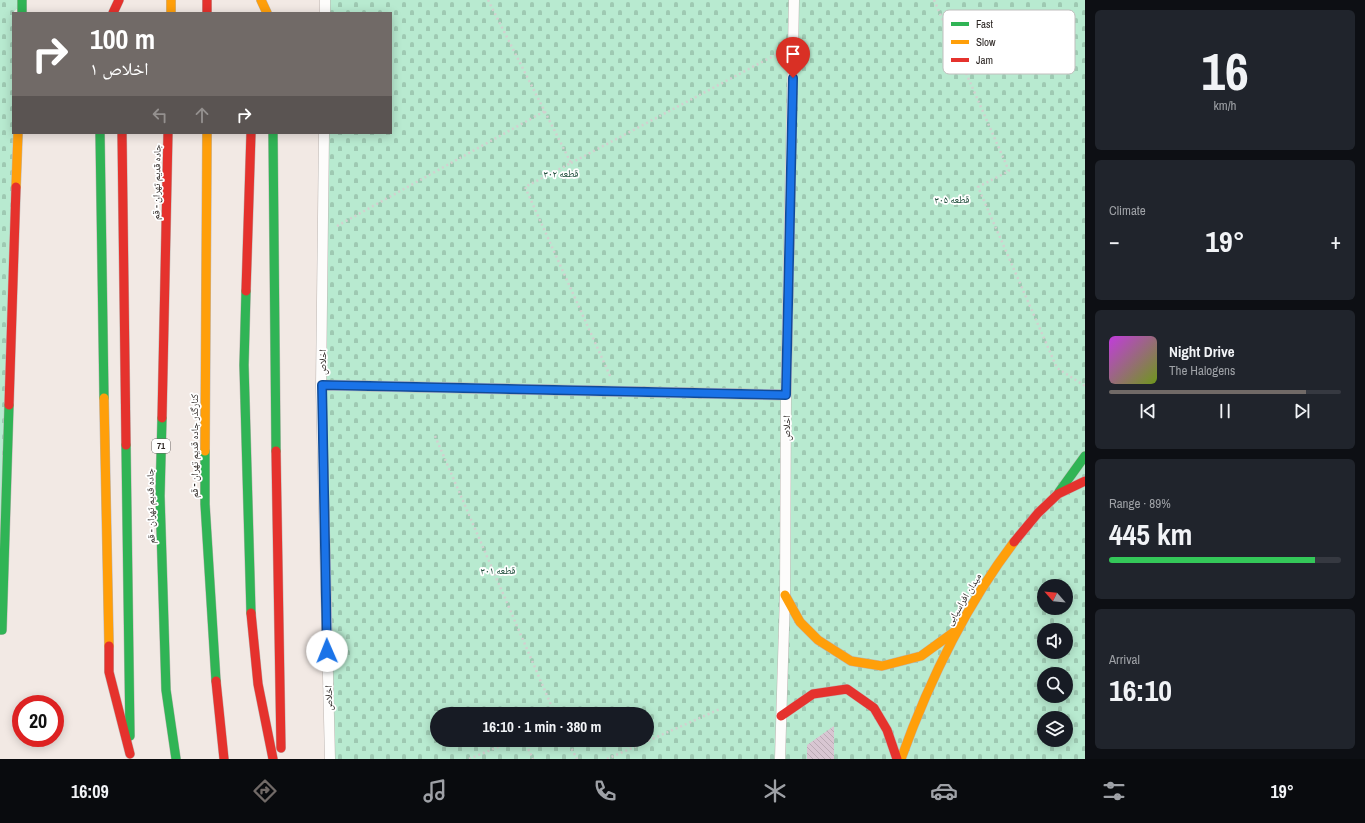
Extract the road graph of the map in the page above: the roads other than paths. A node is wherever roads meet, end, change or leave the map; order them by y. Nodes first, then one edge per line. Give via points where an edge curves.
1 (22, 0) edge
2 (119, 0) edge
3 (171, 0) edge
4 (207, 0) edge
5 (256, 0) edge
6 (261, 0) edge
7 (325, 0) edge
8 (794, 0) edge
9 (22, 12) edge
10 (113, 12) edge
11 (120, 12) edge
12 (171, 12) edge
13 (207, 12) edge
14 (255, 12) edge
15 (267, 12) edge
16 (325, 12) edge
17 (18, 134) edge
18 (100, 134) edge
19 (122, 134) edge
20 (168, 134) edge
21 (207, 134) edge
22 (251, 134) edge
23 (273, 134) edge
24 (324, 134) edge
25 (322, 385) junction
26 (786, 395) junction
27 (1085, 456) edge
28 (1085, 481) edge
29 (1059, 493) junction
30 (785, 595) junction
31 (958, 629) junction
32 (0, 630) edge
33 (781, 716) junction
34 (130, 757) edge
35 (176, 759) edge
36 (224, 759) edge
37 (273, 759) edge
38 (282, 759) edge
39 (330, 759) edge
40 (780, 759) edge
41 (897, 759) edge
42 (901, 759) edge

1 - 9 main road
2 - 10 main road
2 - 11 main road
3 - 12 main road
4 - 13 main road
5 - 14 main road
6 - 15 main road
7 - 16 lane
8 - 26 lane, اخلاص
17 - 32 main road
18 - 34 main road via 109,672
19 - 34 main road
20 - 35 main road, جاده قدیم تهران - قم / 71 via 160,496 166,690
21 - 36 main road, کنارگذر جاده قدیم تهران - قم via 205,504 216,689
22 - 37 main road via 244,365 251,621 258,684
23 - 38 main road via 277,601
24 - 25 lane, اخلاص
25 - 26 lane
25 - 39 lane, اخلاص
26 - 30 lane, اخلاص
27 - 29 main road
28 - 29 main road, میدان افراسیابی
29 - 31 main road, میدان افراسیابی via 1030,521 993,570
30 - 31 main road via 800,622 818,640 850,661 882,666 921,656
30 - 33 lane, اخلاص
31 - 42 main road, میدان افراسیابی via 932,678
33 - 40 lane, اخلاص
33 - 41 main road via 813,694 847,689 874,708 887,730

